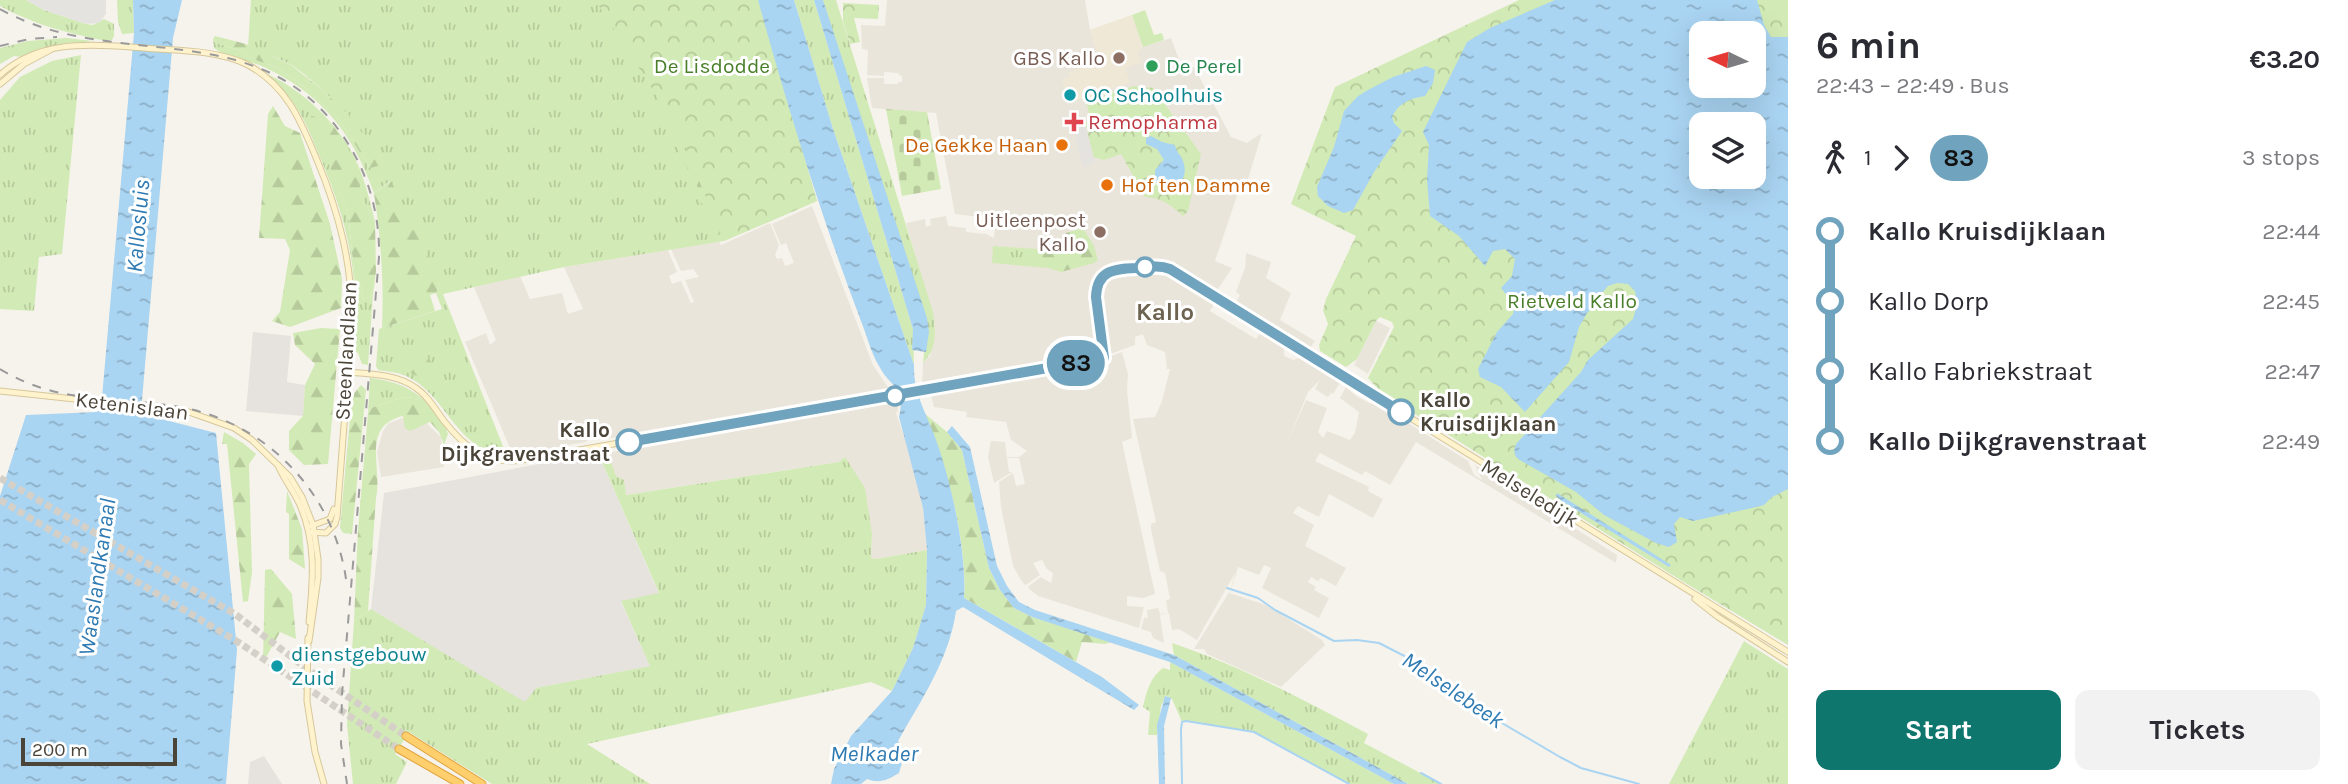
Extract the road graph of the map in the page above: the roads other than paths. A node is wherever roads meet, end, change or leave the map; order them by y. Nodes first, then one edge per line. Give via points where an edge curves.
1 (52, 49) junction
2 (0, 75) edge
3 (0, 84) edge
4 (347, 372) junction
5 (0, 393) edge
6 (337, 493) junction
7 (311, 529) junction
8 (1679, 586) junction
9 (1785, 650) edge
10 (1788, 662) edge
11 (406, 736) tunnel mouth
12 (399, 748) tunnel mouth
13 (324, 784) edge
14 (460, 784) edge
15 (482, 784) edge

1 - 2 main road via 41,50
1 - 3 main road
1 - 4 main road, Steenlandlaan via 86,45 215,55 246,64 279,89 296,111 333,200 346,246 352,294
4 - 6 main road, Steenlandlaan
4 - 8 main road, Melseledijk via 387,377 415,387 466,444 485,457 507,462 1104,358 1096,288 1100,279 1125,268 1160,267 1170,269
5 - 7 main road, Ketenislaan via 186,411 214,419 244,435 290,477
6 - 7 main road, Steenlandlaan via 333,516
6 - 7 main road, Steenlandlaan via 335,524 326,533
7 - 13 main road via 307,701
8 - 9 main road, Melseledijk
8 - 10 main road, Melseledijk
11 - 15 highway
12 - 14 highway

